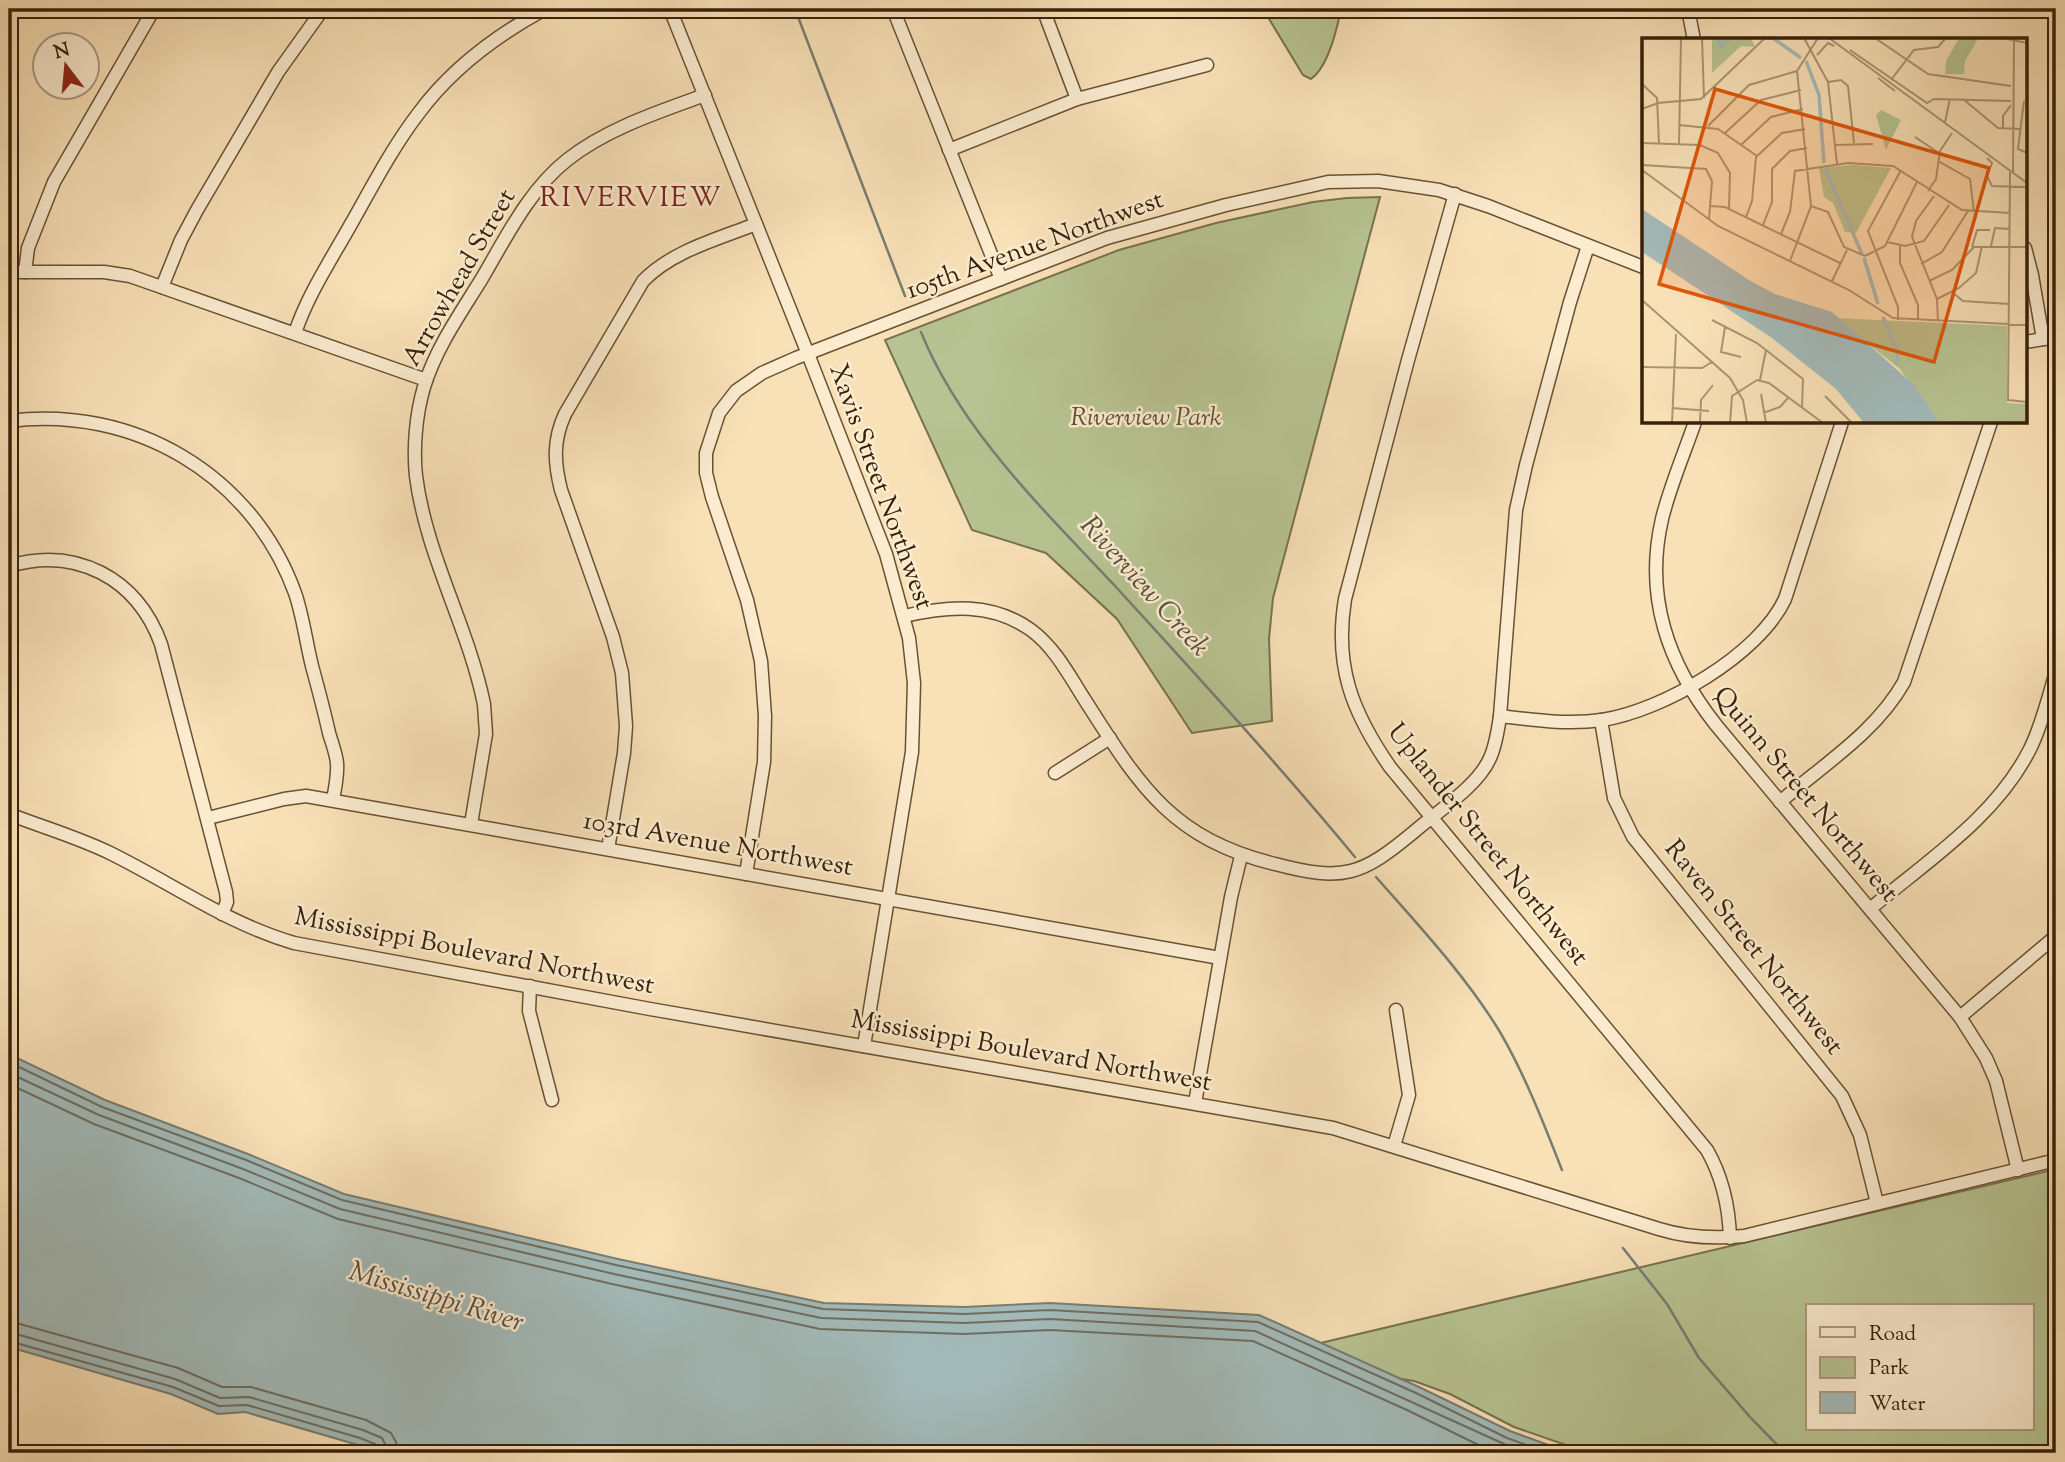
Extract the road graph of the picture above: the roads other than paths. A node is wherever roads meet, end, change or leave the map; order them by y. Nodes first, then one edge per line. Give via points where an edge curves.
1 (154, 9) edge
2 (323, 9) edge
3 (545, 9) edge
4 (670, 9) edge
5 (893, 9) edge
6 (1043, 9) edge
7 (1688, 9) edge
8 (1694, 38) edge
9 (1201, 66) dead end
10 (705, 95) junction
11 (1077, 99) junction
12 (949, 150) junction
13 (1455, 194) junction
14 (756, 224) junction
15 (1588, 246) junction
16 (2026, 252) edge
17 (1642, 267) edge
18 (9, 272) edge
19 (25, 272) junction
20 (1001, 279) junction
21 (162, 287) junction
22 (295, 334) junction
23 (2050, 338) edge
24 (2026, 342) edge
25 (808, 354) junction
26 (426, 380) junction
27 (9, 421) edge
28 (1694, 424) edge
29 (1841, 424) edge
30 (1990, 424) edge
31 (9, 566) edge
32 (904, 616) junction
33 (2056, 672) edge
34 (1688, 687) junction
35 (1500, 716) junction
36 (1601, 720) junction
37 (1110, 738) junction
38 (1055, 773) dead end
39 (333, 800) junction
40 (1780, 802) junction
41 (9, 814) edge
42 (1431, 817) junction
43 (208, 818) junction
44 (471, 824) junction
45 (608, 849) junction
46 (1241, 856) junction
47 (746, 874) junction
48 (888, 899) junction
49 (1870, 909) junction
50 (222, 915) junction
51 (2055, 938) edge
52 (1220, 958) junction
53 (530, 986) junction
54 (1396, 1010) dead end
55 (1960, 1017) junction
56 (864, 1046) junction
57 (551, 1100) dead end
58 (1195, 1103) junction
59 (1394, 1146) junction
60 (2056, 1160) edge
61 (2018, 1170) junction
62 (1877, 1203) junction
63 (1730, 1238) junction

1 - 19 street via 54,182 28,248
2 - 21 street via 278,72 197,211
3 - 22 street via 482,49 419,113 314,288
4 - 10 street, Xavis Street Northwest
5 - 12 street
6 - 11 street
7 - 8 street
9 - 11 street
10 - 14 street, Xavis Street Northwest
10 - 26 street, Arrowhead Street via 610,133 556,169 519,214
11 - 12 street
12 - 20 street
13 - 15 street, 105th Avenue Northwest
13 - 20 street, 105th Avenue Northwest via 1378,181 1313,184 1118,235
13 - 42 street, Uplander Street Northwest via 1377,476 1341,627 1346,682 1361,719 1390,766
14 - 25 street, Xavis Street Northwest
14 - 45 street via 676,257 643,281 570,404 556,438 561,490 613,638 624,687 624,753
15 - 17 street, 105th Avenue Northwest
15 - 35 street via 1516,510
16 - 23 street
18 - 19 street
19 - 21 street via 104,272
20 - 25 street, 105th Avenue Northwest
21 - 22 street
22 - 26 street
23 - 24 street
25 - 32 street, Xavis Street Northwest via 886,554
25 - 47 street, 105th Avenue Northwest via 762,373 736,391 719,413 706,453 712,497 747,600 761,661 764,762
26 - 44 street, Arrowhead Street via 416,438 420,500 485,713
27 - 39 street via 79,420 147,438 201,467 251,514 295,594 337,761
28 - 34 street, Quinn Street Northwest via 1667,502 1656,562 1665,633
29 - 34 street via 1779,612 1758,639
30 - 40 street via 1904,682 1870,726
31 - 43 street via 50,559 81,565 108,577 137,601 161,644
32 - 37 street via 968,607 1000,614 1030,629 1055,653
32 - 48 street, Xavis Street Northwest via 913,670 914,718
33 - 49 street via 2031,747 1998,798
34 - 36 street via 1643,709
34 - 40 street, Quinn Street Northwest
35 - 36 street
35 - 42 street via 1484,768
36 - 62 street, Raven Street Northwest via 1614,798 1633,836 1842,1096 1860,1135
37 - 38 street
37 - 46 street via 1161,805 1203,836
39 - 43 street, 103rd Avenue Northwest via 295,797
39 - 44 street, 103rd Avenue Northwest
40 - 49 street, Quinn Street Northwest
41 - 50 street, Mississippi Boulevard Northwest via 108,852
42 - 46 street via 1375,863 1347,873 1318,874
42 - 63 street, Uplander Street Northwest via 1707,1150 1724,1188
43 - 50 street via 226,892
44 - 45 street, 103rd Avenue Northwest
45 - 47 street, 103rd Avenue Northwest
46 - 52 street
47 - 48 street, 103rd Avenue Northwest
48 - 52 street, 103rd Avenue Northwest
48 - 56 street, Xavis Street Northwest
49 - 55 street, Quinn Street Northwest
50 - 53 street, Mississippi Boulevard Northwest via 294,943
51 - 55 street
52 - 58 street
53 - 56 street, Mississippi Boulevard Northwest
53 - 57 street via 529,1011
54 - 59 street via 1409,1095
55 - 61 street, Quinn Street Northwest via 1996,1081
56 - 58 street, Mississippi Boulevard Northwest
58 - 59 street, Mississippi Boulevard Northwest via 1344,1131
59 - 63 street, Mississippi Boulevard Northwest via 1672,1233
60 - 61 street, Mississippi Boulevard Northwest
61 - 62 street, Mississippi Boulevard Northwest
62 - 63 street, Mississippi Boulevard Northwest

